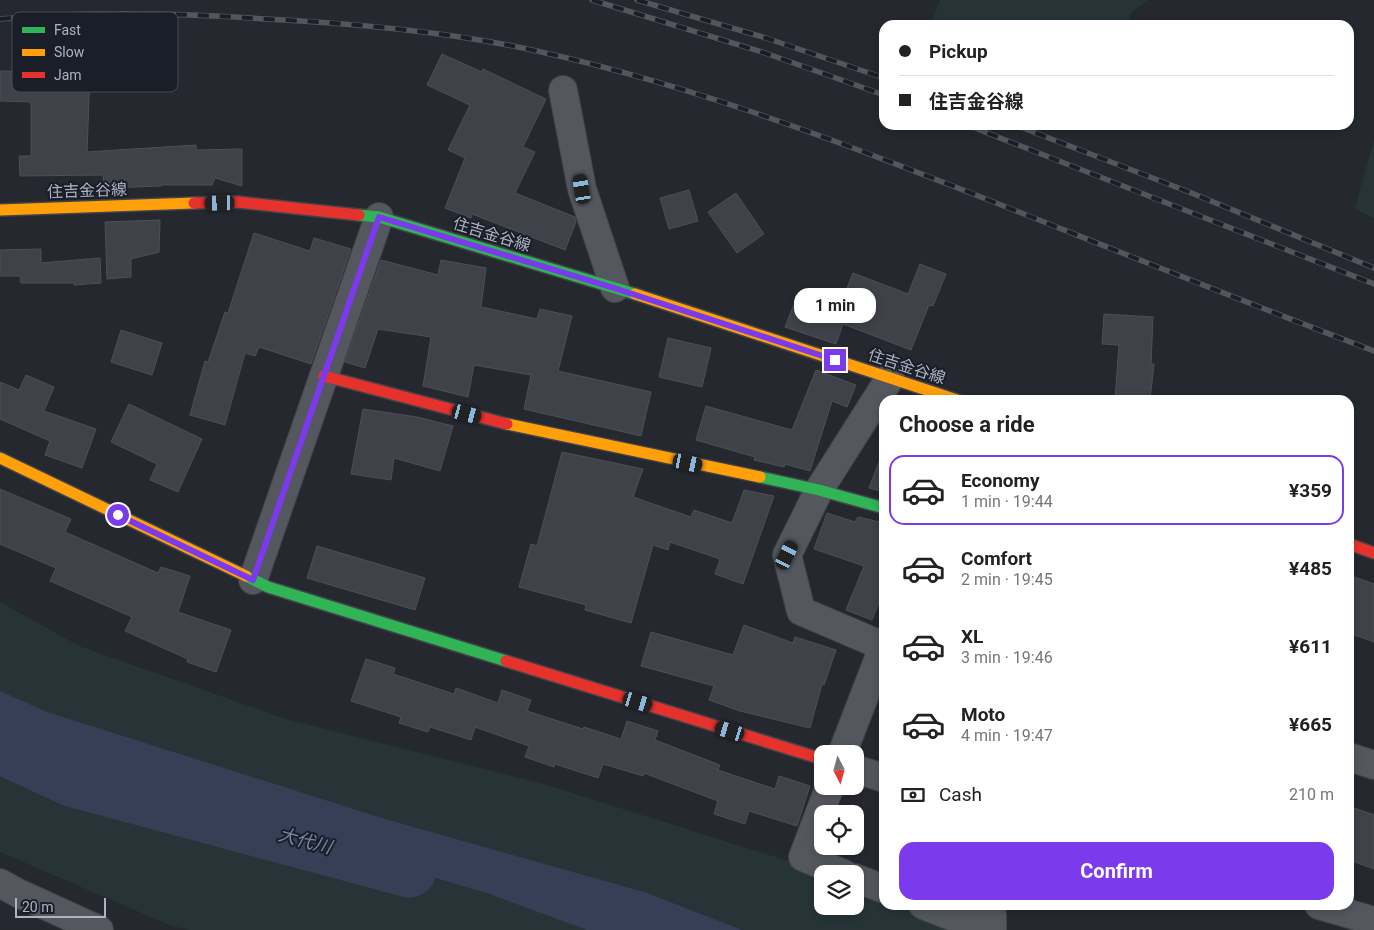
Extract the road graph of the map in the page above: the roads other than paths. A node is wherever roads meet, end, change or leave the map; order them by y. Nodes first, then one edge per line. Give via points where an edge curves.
1 (563, 90) dead end
2 (0, 210) edge
3 (379, 217) junction
4 (614, 288) junction
5 (324, 376) junction
6 (890, 378) junction
7 (879, 395) edge
8 (879, 395) edge
9 (942, 395) edge
10 (0, 458) edge
11 (819, 490) junction
12 (879, 507) edge
13 (1354, 546) edge
14 (1374, 553) edge
15 (253, 580) junction
16 (879, 657) edge
17 (879, 666) edge
18 (846, 745) edge
19 (814, 758) edge
20 (1354, 759) edge
21 (1374, 765) edge
22 (864, 772) edge
23 (879, 776) edge
24 (827, 795) edge
25 (821, 865) edge
26 (864, 881) edge
27 (0, 883) edge
28 (879, 887) edge
29 (937, 910) edge
30 (990, 910) edge
31 (1336, 910) edge
32 (1374, 921) edge
33 (99, 930) edge
34 (987, 930) edge
35 (992, 930) edge

1 - 4 street via 582,189
2 - 3 street, 住吉金谷線 via 238,202
3 - 4 street, 住吉金谷線
3 - 5 street
4 - 6 street, 住吉金谷線
5 - 11 street via 502,424
5 - 15 street
6 - 8 street
6 - 9 street, 住吉金谷線
7 - 11 street
10 - 15 street
11 - 12 street
11 - 16 street via 787,555 801,611
13 - 14 street
15 - 19 street
17 - 18 street
20 - 21 street
22 - 23 street
24 - 25 street via 803,858
26 - 28 street
27 - 33 street
29 - 34 street
30 - 35 street
31 - 32 street

